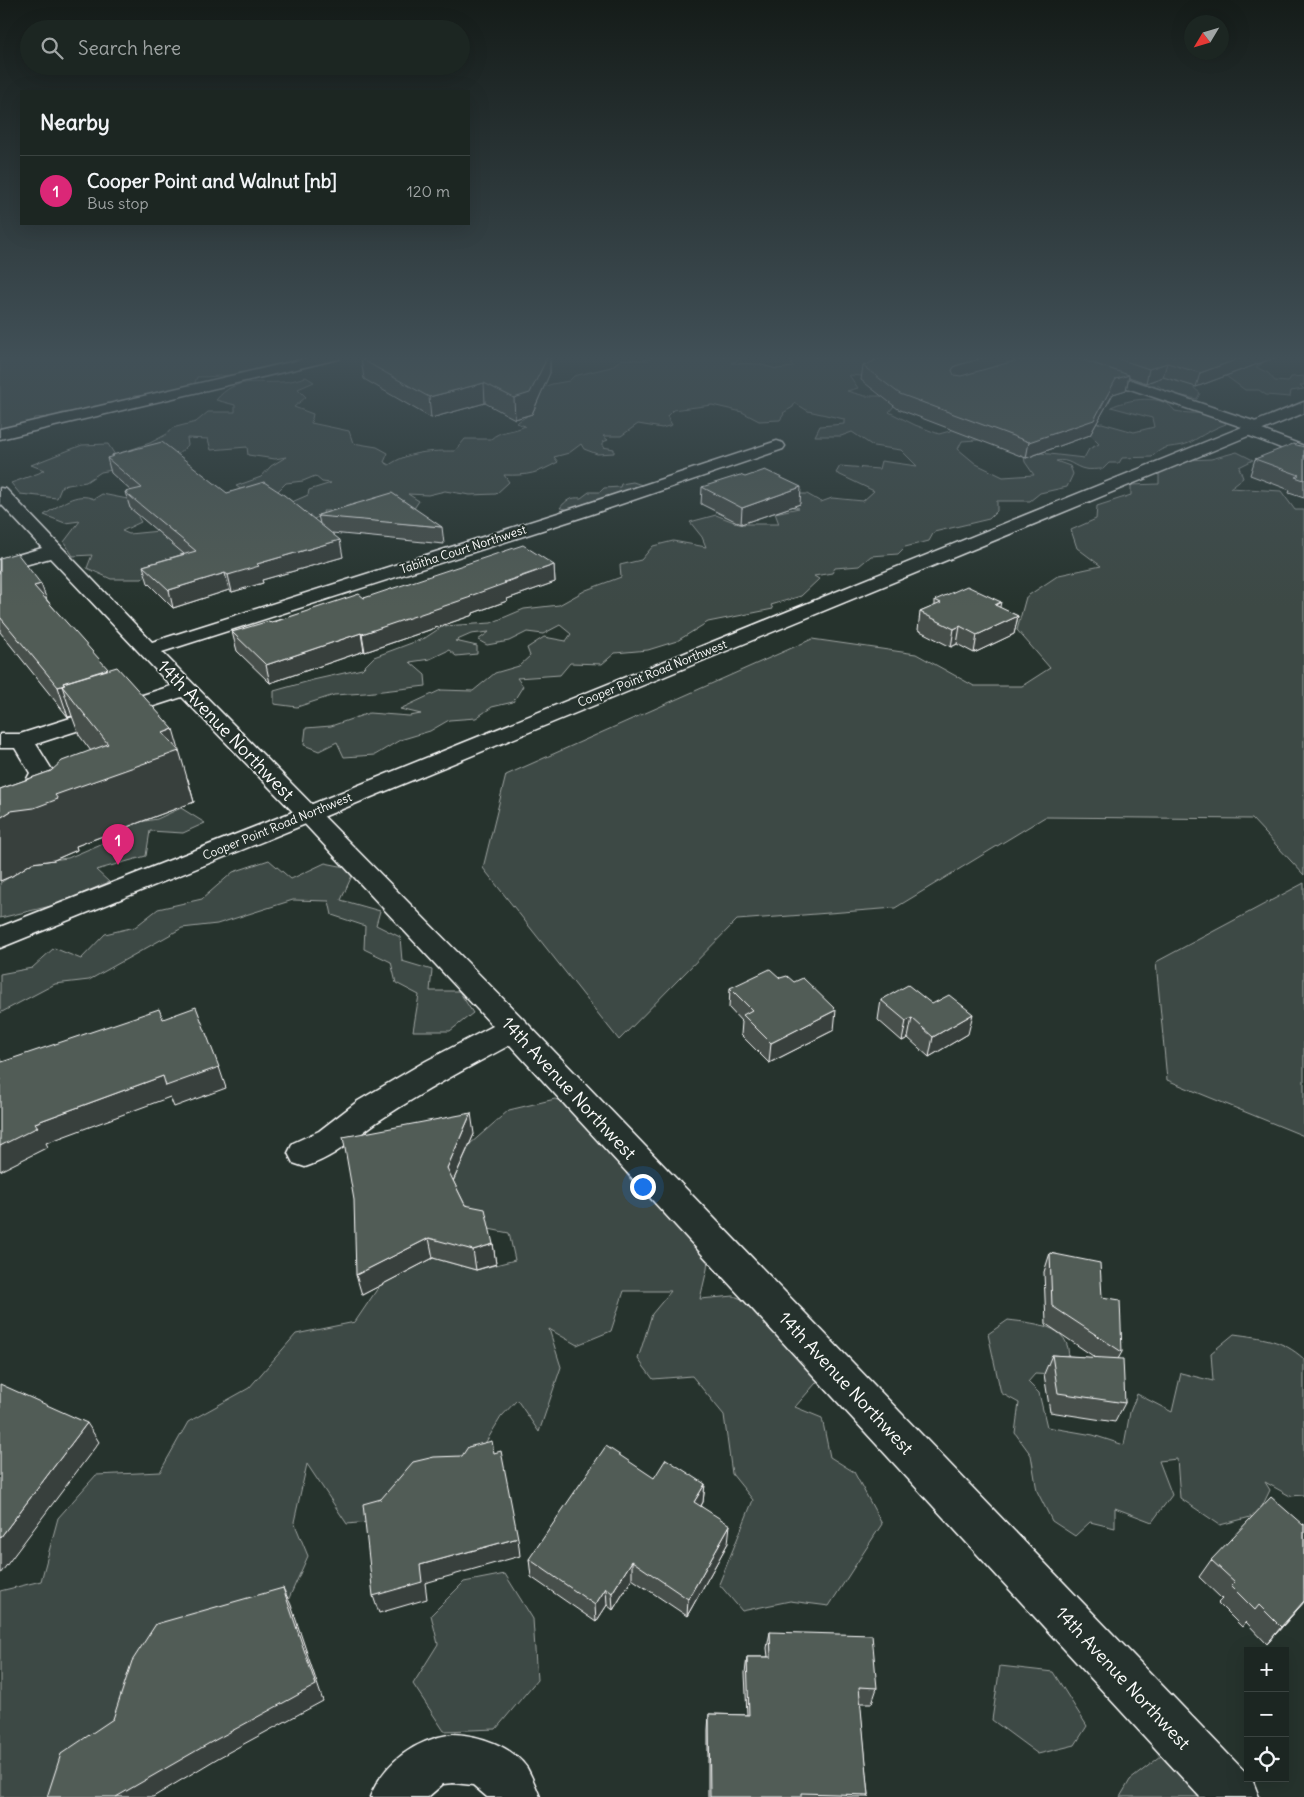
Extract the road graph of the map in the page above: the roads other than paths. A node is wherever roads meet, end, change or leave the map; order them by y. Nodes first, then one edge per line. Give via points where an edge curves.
1 (1223, 440) edge
2 (1278, 440) edge
3 (777, 446) dead end
4 (1304, 452) edge
5 (0, 493) edge
6 (53, 551) junction
7 (0, 566) edge
8 (148, 650) junction
9 (185, 688) junction
10 (11, 741) edge
11 (0, 810) edge
12 (309, 814) junction
13 (0, 938) edge
14 (514, 1029) junction
15 (305, 1152) dead end
16 (395, 1797) edge
17 (515, 1797) edge
18 (1234, 1797) edge

1 - 12 street, Cooper Point Road Northwest
2 - 4 street
3 - 8 street, Tabitha Court Northwest
5 - 6 street, 14th Avenue Northwest
6 - 7 street
6 - 8 street, 14th Avenue Northwest
8 - 9 street, 14th Avenue Northwest
9 - 10 street
9 - 12 street, 14th Avenue Northwest
10 - 11 street via 42,773 29,799
12 - 13 street, Cooper Point Road Northwest
12 - 14 street, 14th Avenue Northwest
14 - 15 street via 437,1069 370,1110 331,1140
14 - 18 street, 14th Avenue Northwest
16 - 17 street via 408,1780 430,1764 453,1758 476,1760 496,1771 512,1788

